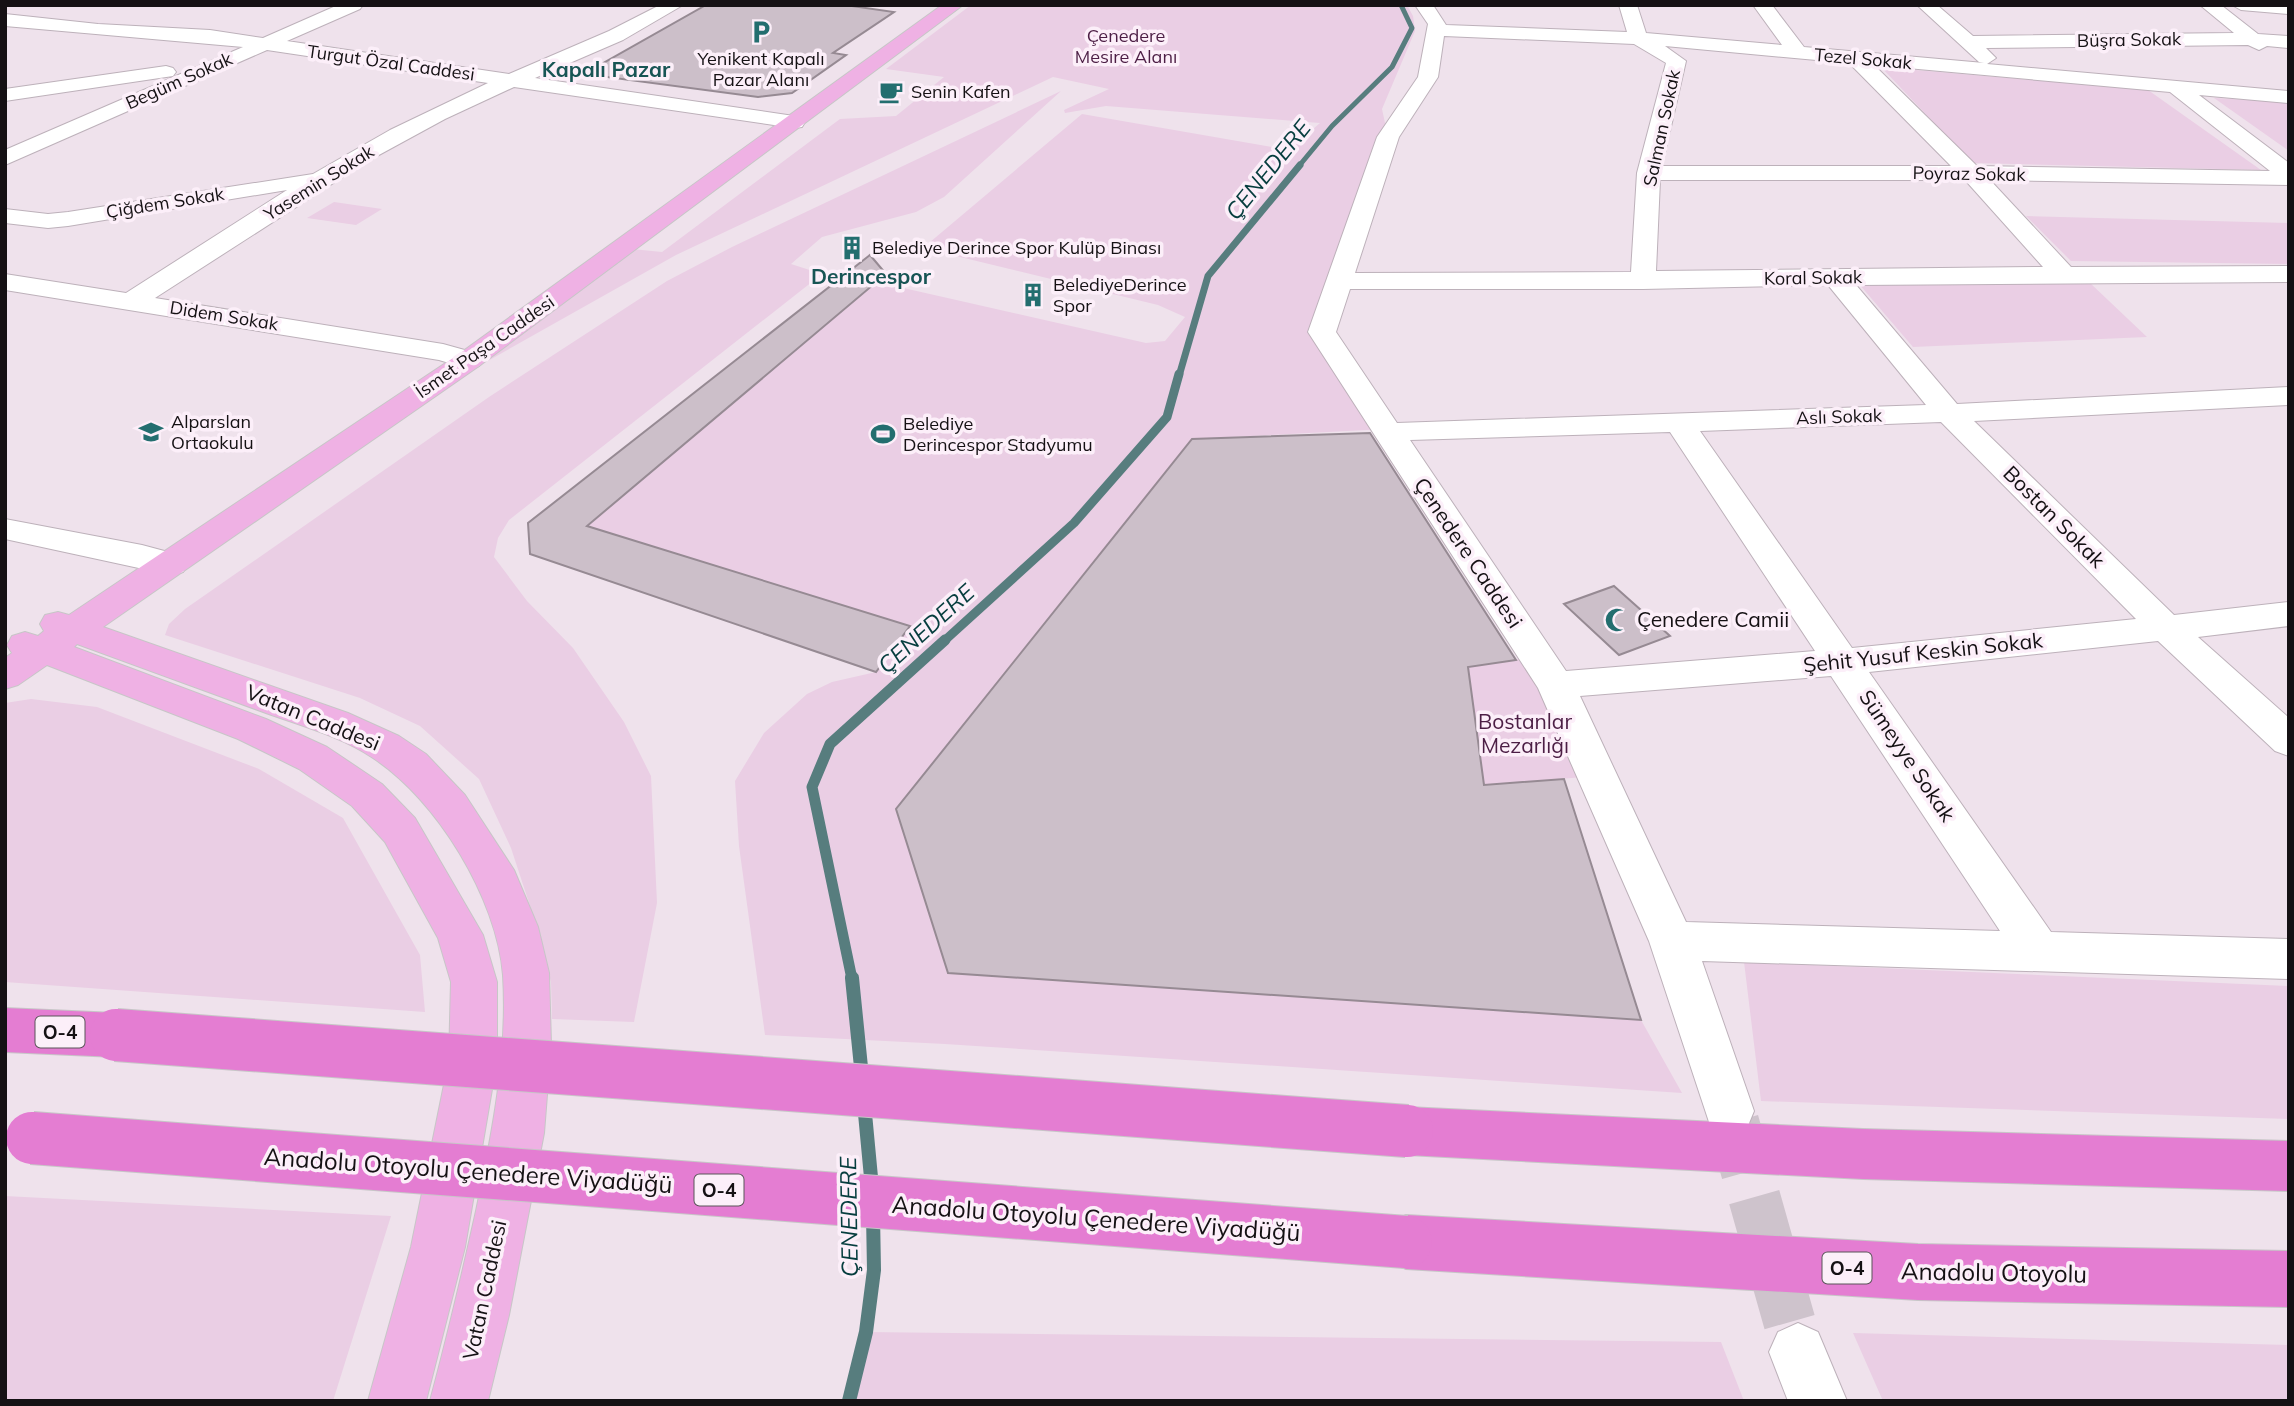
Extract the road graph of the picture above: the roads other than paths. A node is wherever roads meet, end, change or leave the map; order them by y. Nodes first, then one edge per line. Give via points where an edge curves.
1 (354, 5) edge
2 (622, 5) edge
3 (674, 5) edge
4 (938, 5) edge
5 (954, 5) edge
6 (1628, 5) edge
7 (1762, 5) edge
8 (1926, 5) edge
9 (2209, 5) edge
10 (2241, 5) edge
11 (2289, 9) edge
12 (66, 10) dead end
13 (1430, 18) edge
14 (5, 20) edge
15 (30, 23) junction
16 (635, 28) junction
17 (5, 32) edge
18 (1638, 38) junction
19 (2252, 39) junction
20 (1968, 41) junction
21 (2289, 41) edge
22 (263, 44) junction
23 (1798, 53) junction
24 (1856, 59) junction
25 (2280, 59) dead end
26 (213, 66) junction
27 (2000, 72) junction
28 (514, 81) junction
29 (2177, 88) junction
30 (5, 95) edge
31 (2289, 97) edge
32 (784, 120) junction
33 (5, 158) edge
34 (1650, 173) junction
35 (1971, 173) junction
36 (2289, 176) edge
37 (324, 177) junction
38 (5, 216) edge
39 (2063, 274) junction
40 (2289, 274) edge
41 (1835, 277) junction
42 (1338, 281) junction
43 (1643, 281) junction
44 (6, 282) edge
45 (132, 301) junction
46 (456, 356) junction
47 (2289, 396) edge
48 (1949, 413) junction
49 (1679, 422) junction
50 (1388, 432) junction
51 (5, 529) edge
52 (156, 560) junction
53 (2289, 614) edge
54 (2164, 626) junction
55 (33, 646) edge
56 (1842, 662) junction
57 (125, 663) junction
58 (1556, 685) junction
59 (5, 689) edge
60 (2289, 741) edge
61 (1672, 941) junction
62 (2039, 952) junction
63 (2289, 959) edge
64 (5, 1030) edge
65 (1730, 1111) tunnel mouth
66 (19, 1137) edge
67 (2289, 1166) edge
68 (1406, 1242) joint
69 (2289, 1279) edge
70 (397, 1401) edge
71 (460, 1401) edge

1 - 22 street, Begüm Sokak
2 - 16 street
3 - 16 street, Yasemin Sokak
4 - 32 main road, İsmet Paşa Caddesi
5 - 32 main road, İsmet Paşa Caddesi
6 - 18 street
7 - 23 street
8 - 20 street
9 - 19 street
10 - 11 street
12 - 15 street
13 - 18 street, Tezel Sokak
13 - 42 street, Çenedere Caddesi via 1428,77 1388,137
14 - 15 street, Turgut Özal Caddesi
15 - 17 street
15 - 22 street, Turgut Özal Caddesi via 193,34
16 - 28 street, Yasemin Sokak
18 - 23 street, Tezel Sokak
18 - 34 street, Salman Sokak via 1676,61
19 - 20 street, Büşra Sokak
19 - 21 street, Büşra Sokak
19 - 25 street
20 - 27 street
22 - 26 street, Begüm Sokak
22 - 28 street, Turgut Özal Caddesi
23 - 24 street, Tezel Sokak
24 - 27 street, Tezel Sokak
24 - 35 street
26 - 30 street
26 - 33 street, Begüm Sokak
27 - 29 street, Tezel Sokak
28 - 32 street, Turgut Özal Caddesi
28 - 37 street, Yasemin Sokak via 439,113
29 - 31 street, Tezel Sokak
29 - 36 street
32 - 46 main road, İsmet Paşa Caddesi
34 - 35 street, Poyraz Sokak
34 - 43 street, Salman Sokak
35 - 36 street, Poyraz Sokak
35 - 39 street
37 - 38 street, Çiğdem Sokak via 68,219
37 - 45 street, Yasemin Sokak
39 - 40 street, Koral Sokak
39 - 41 street, Koral Sokak
41 - 43 street, Koral Sokak
41 - 48 street, Bostan Sokak
42 - 43 street, Koral Sokak
42 - 50 street, Çenedere Caddesi via 1322,332
44 - 45 street, Didem Sokak
45 - 46 street, Didem Sokak
46 - 52 main road, İsmet Paşa Caddesi
47 - 48 street, Aslı Sokak
48 - 49 street, Aslı Sokak
48 - 54 street, Bostan Sokak
49 - 50 street, Aslı Sokak
49 - 56 street, Sümeyye Sokak
50 - 58 street, Çenedere Caddesi
51 - 52 street
52 - 55 main road, İsmet Paşa Caddesi
52 - 57 main road
53 - 54 street, Şehit Yusuf Keskin Sokak
54 - 56 street, Şehit Yusuf Keskin Sokak
54 - 60 street, Bostan Sokak
55 - 57 main road, Vatan Caddesi
56 - 58 street, Şehit Yusuf Keskin Sokak
56 - 62 street, Sümeyye Sokak
57 - 59 main road
57 - 70 main road, Vatan Caddesi via 313,758 368,795 400,830 460,935 474,982 473,1059 438,1247
57 - 71 main road, Vatan Caddesi via 334,723 385,746 412,765 450,806 492,870 516,928 526,973 527,1044 518,1133
58 - 61 street, Çenedere Caddesi
61 - 62 street
61 - 65 street, Çenedere Caddesi
62 - 63 street
64 - 67 highway, O-4, bridge via 116,1034 1407,1131 1863,1154
66 - 68 highway, Anadolu Otoyolu Çenedere Viyadüğü / O-4, bridge
68 - 69 highway, Anadolu Otoyolu / O-4 via 1918,1272

